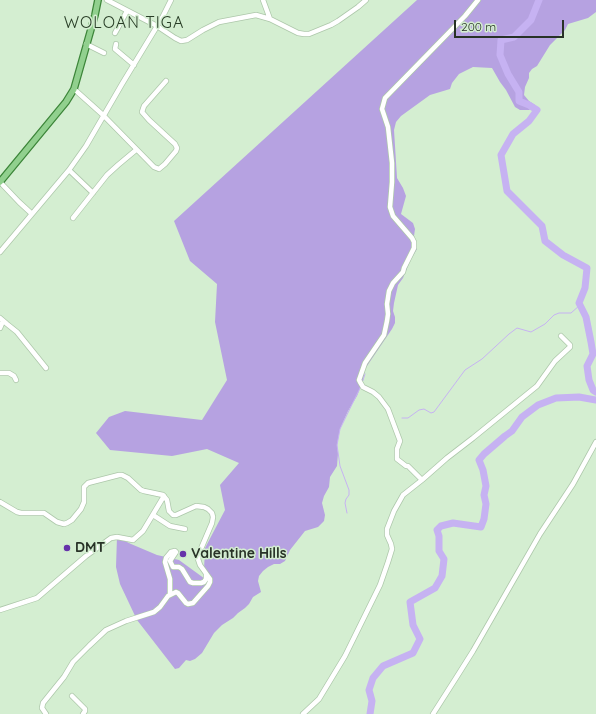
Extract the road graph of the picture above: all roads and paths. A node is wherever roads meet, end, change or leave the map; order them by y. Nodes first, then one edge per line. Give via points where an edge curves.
1 (98, 0) edge
2 (107, 0) edge
3 (263, 0) edge
4 (366, 0) edge
5 (478, 0) edge
6 (169, 1) edge
7 (127, 10) junction
8 (270, 18) junction
9 (157, 26) junction
10 (115, 33) dead end
11 (86, 44) junction
12 (116, 44) dead end
13 (104, 53) dead end
14 (134, 65) junction
15 (166, 81) dead end
16 (74, 89) junction
17 (103, 115) junction
18 (136, 150) junction
19 (69, 170) junction
20 (0, 182) edge
21 (93, 193) junction
22 (32, 214) junction
23 (73, 218) dead end
24 (0, 252) edge
25 (2, 319) edge
26 (0, 328) edge
27 (561, 336) dead end
28 (46, 368) dead end
29 (0, 373) edge
30 (16, 380) dead end
31 (596, 442) edge
32 (422, 480) junction
33 (164, 496) junction
34 (0, 502) edge
35 (153, 515) junction
36 (185, 529) dead end
37 (206, 574) junction
38 (170, 594) junction
39 (0, 610) edge
40 (72, 696) dead end
41 (46, 714) edge
42 (83, 714) edge
43 (303, 714) edge
44 (433, 714) edge

1 - 11 main road
2 - 7 street
3 - 8 street
4 - 8 street via 338,21 309,34 298,33
5 - 32 street via 385,98 382,109 388,127 392,163 390,207 393,216 412,238 414,248 403,272 393,282 389,291 384,335 365,363 359,380 363,387 379,397 388,409 400,442 397,459
6 - 9 street
7 - 9 street
7 - 10 street
8 - 9 street via 256,15 219,22 185,41 175,38
9 - 14 street
11 - 13 street
11 - 16 main road
12 - 14 street via 115,49
14 - 17 street
15 - 18 street via 144,106 142,112 175,144 176,151 159,169
16 - 17 street
16 - 20 main road
17 - 18 street
17 - 19 street
18 - 21 street via 107,175
19 - 21 street
19 - 22 street
20 - 22 street
21 - 23 street
22 - 24 street
25 - 26 street
25 - 28 street via 17,332
27 - 32 street via 570,347 555,361 537,386
29 - 30 street via 12,374
31 - 44 street
32 - 43 street via 403,495 394,511 387,529 392,549 388,562 380,585 345,656 319,699
33 - 34 street via 141,490 122,475 90,482 84,488 81,509 72,520 64,524 44,513 17,512
33 - 35 street
33 - 37 street via 173,515 196,506 204,507 212,513 212,523 198,559
35 - 36 street via 170,526
35 - 39 street via 143,531 133,540 110,538 37,598
37 - 38 street via 210,584 193,603 186,603 176,592
37 - 38 street via 204,582 190,582 182,569 171,564 170,561 176,552 171,552 164,562 170,579
38 - 41 street via 154,612 106,630 88,646 43,703 42,708
40 - 42 street via 85,709

